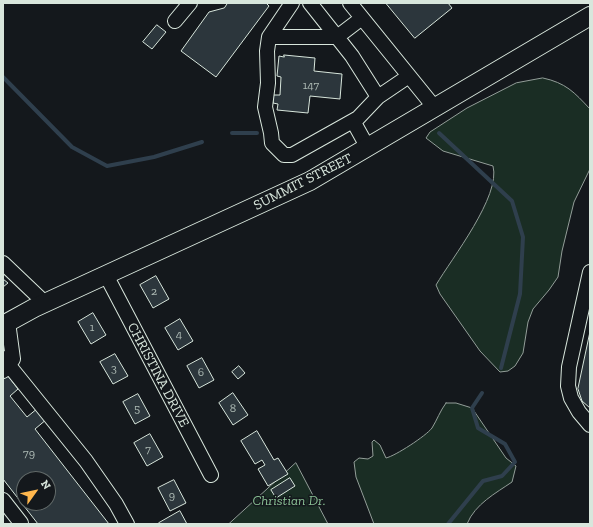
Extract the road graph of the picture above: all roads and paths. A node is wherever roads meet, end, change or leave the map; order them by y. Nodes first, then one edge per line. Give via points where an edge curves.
1 (190, 3) edge
2 (292, 3) edge
3 (310, 3) edge
4 (350, 3) edge
5 (590, 16) edge
6 (362, 18) junction
7 (174, 21) dead end
8 (269, 36) junction
9 (337, 37) junction
10 (409, 76) junction
11 (378, 97) junction
12 (435, 108) junction
13 (353, 121) junction
14 (368, 148) junction
15 (3, 263) edge
16 (590, 272) edge
17 (106, 275) junction
18 (45, 303) junction
19 (6, 323) edge
20 (5, 365) edge
21 (590, 425) edge
22 (211, 475) dead end
23 (3, 500) edge
24 (20, 524) edge
25 (127, 524) edge

1 - 7 street
2 - 8 street
3 - 9 street
4 - 6 street
5 - 12 main road, SUMMIT STREET
6 - 9 street
6 - 10 street
8 - 9 street
8 - 13 street via 265,107 272,143 284,155 292,155
9 - 11 street
10 - 11 street
10 - 12 street
11 - 13 street
12 - 14 main road, SUMMIT STREET
13 - 14 street
14 - 17 main road, SUMMIT STREET via 295,189
15 - 18 street
16 - 21 street via 568,367 571,398
17 - 18 main road, SUMMIT STREET
17 - 22 street, CHRISTINA DRIVE
18 - 19 main road, SUMMIT STREET
19 - 20 street via 14,359
20 - 25 street via 86,461
23 - 24 street

